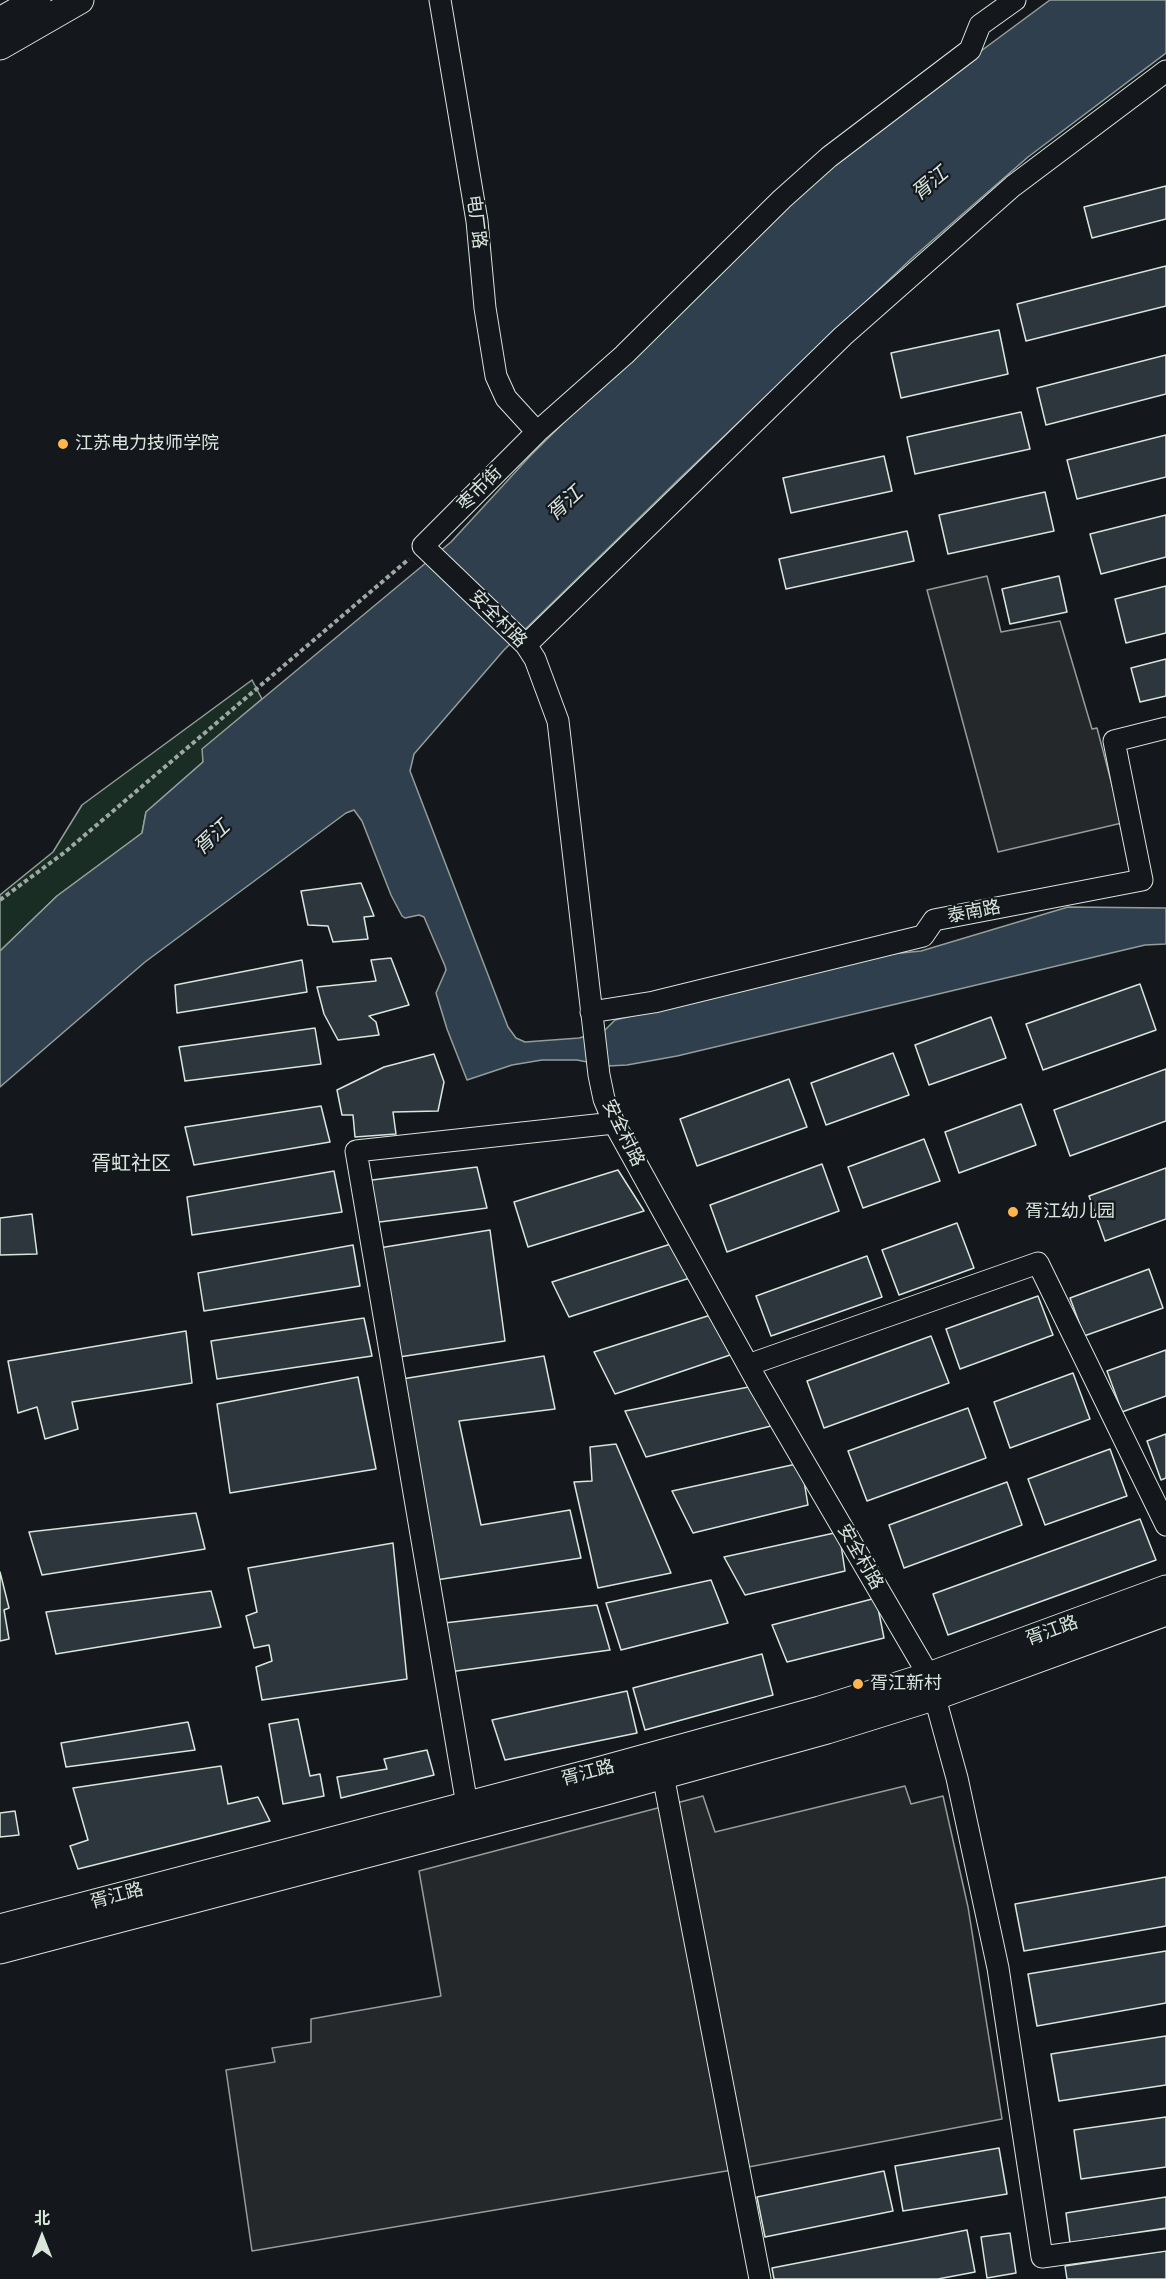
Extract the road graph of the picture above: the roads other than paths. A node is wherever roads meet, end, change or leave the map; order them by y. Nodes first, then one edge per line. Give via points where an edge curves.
1 (37, 0) edge
2 (80, 0) edge
3 (440, 0) edge
4 (1015, 0) edge
5 (0, 21) edge
6 (0, 46) edge
7 (1166, 71) edge
8 (537, 432) junction
9 (427, 550) joint
10 (523, 642) junction
11 (1166, 728) edge
12 (592, 1020) junction
13 (614, 1123) junction
14 (748, 1365) junction
15 (1158, 1490) edge
16 (1166, 1525) edge
17 (1166, 1588) edge
18 (1166, 1612) edge
19 (932, 1686) junction
20 (663, 1775) junction
21 (467, 1805) junction
22 (0, 1928) edge
23 (0, 1950) edge
24 (1166, 2240) edge
25 (760, 2279) edge

1 - 5 main road
2 - 6 main road
3 - 8 street, 电厂路 via 477,221 496,376 506,398
4 - 8 street, 枣市街 via 980,25 970,50 829,157 782,199 624,355
7 - 10 street via 1012,186 843,336
8 - 9 street, 枣市街
9 - 10 street, 安全村路
10 - 12 street, 安全村路 via 535,659 558,721
11 - 12 street, 泰南路 via 1114,741 1142,880 934,920 923,936
12 - 13 street, 安全村路 via 604,1099
13 - 14 street, 安全村路
13 - 21 street via 356,1151
14 - 15 street via 1038,1263
14 - 19 street, 安全村路
15 - 16 street
17 - 19 main road, 胥江路
18 - 19 main road, 胥江路
19 - 20 main road, 胥江路 via 826,1730
19 - 21 main road, 胥江路 via 810,1713
19 - 24 street, 安全村路 via 957,1778 998,1968 1042,2257
20 - 23 main road, 胥江路
20 - 25 street
21 - 22 main road, 胥江路

